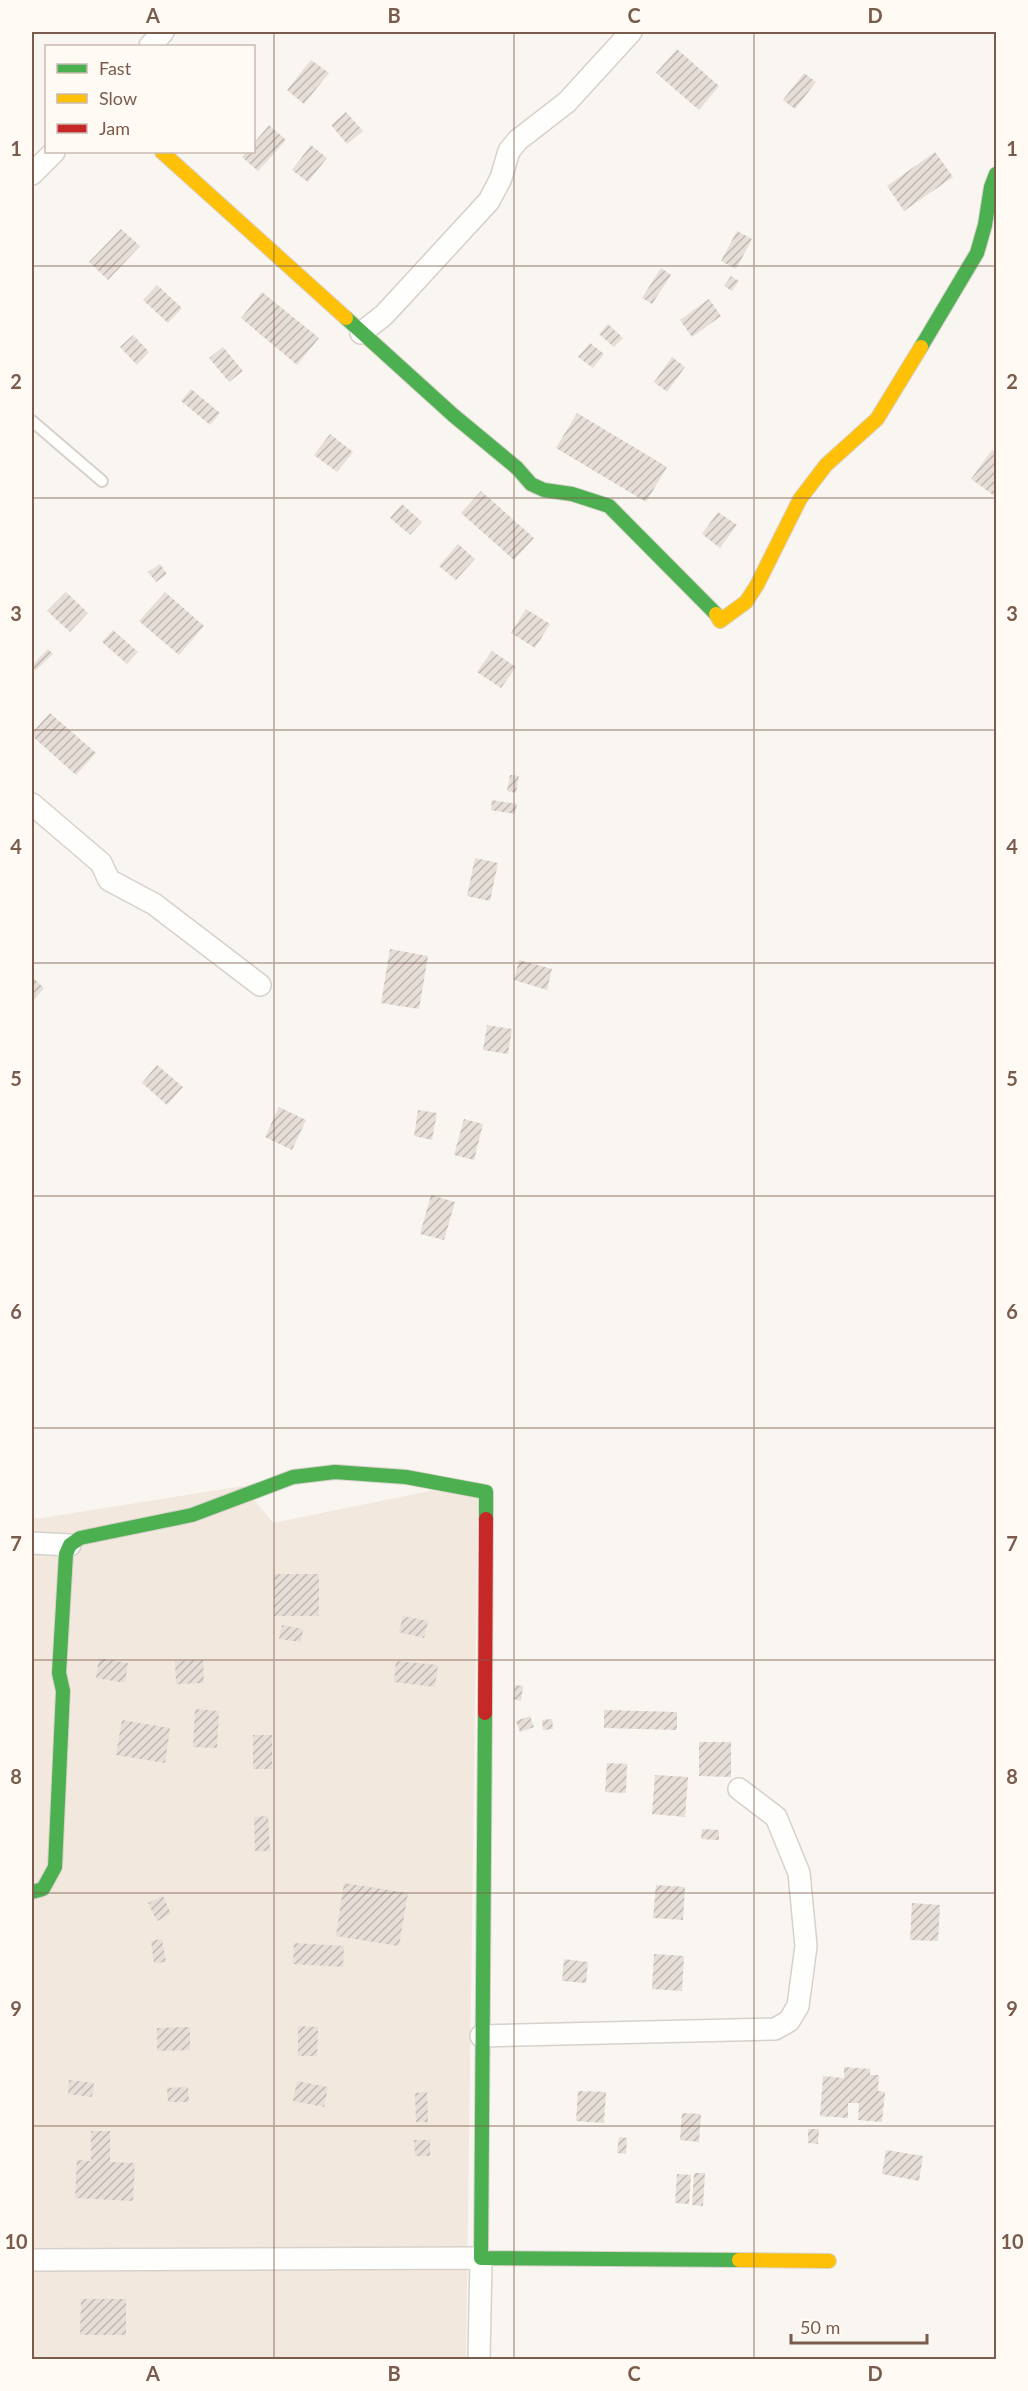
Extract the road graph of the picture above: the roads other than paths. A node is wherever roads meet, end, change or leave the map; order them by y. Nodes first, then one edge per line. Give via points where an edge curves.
1 (163, 32) edge
2 (631, 32) edge
3 (151, 45) edge
4 (53, 153) edge
5 (163, 153) edge
6 (32, 174) edge
7 (996, 174) edge
8 (362, 333) junction
9 (32, 421) edge
10 (102, 481) dead end
11 (32, 804) edge
12 (260, 985) dead end
13 (32, 1543) edge
14 (70, 1545) junction
15 (739, 1789) dead end
16 (32, 1892) edge
17 (481, 2036) junction
18 (481, 2258) junction
19 (32, 2260) edge
20 (829, 2261) dead end
21 (479, 2360) edge

1 - 3 street
2 - 8 street via 567,102 518,140 509,151 489,201 384,315
4 - 6 street
5 - 8 street
7 - 8 street via 977,253 890,398 877,419 826,465 800,499 746,602 720,621 609,506 531,484
9 - 10 lane
11 - 12 street via 101,863 109,880 154,904
13 - 14 street
14 - 16 street via 66,1554 59,1673 63,1691 55,1867 43,1889
14 - 17 street via 80,1538 192,1515 293,1477 335,1472 406,1477 486,1492
15 - 17 street via 776,1817 799,1873 806,1946 798,2006 789,2021 775,2029
17 - 18 street
18 - 19 street
18 - 20 street
18 - 21 street

